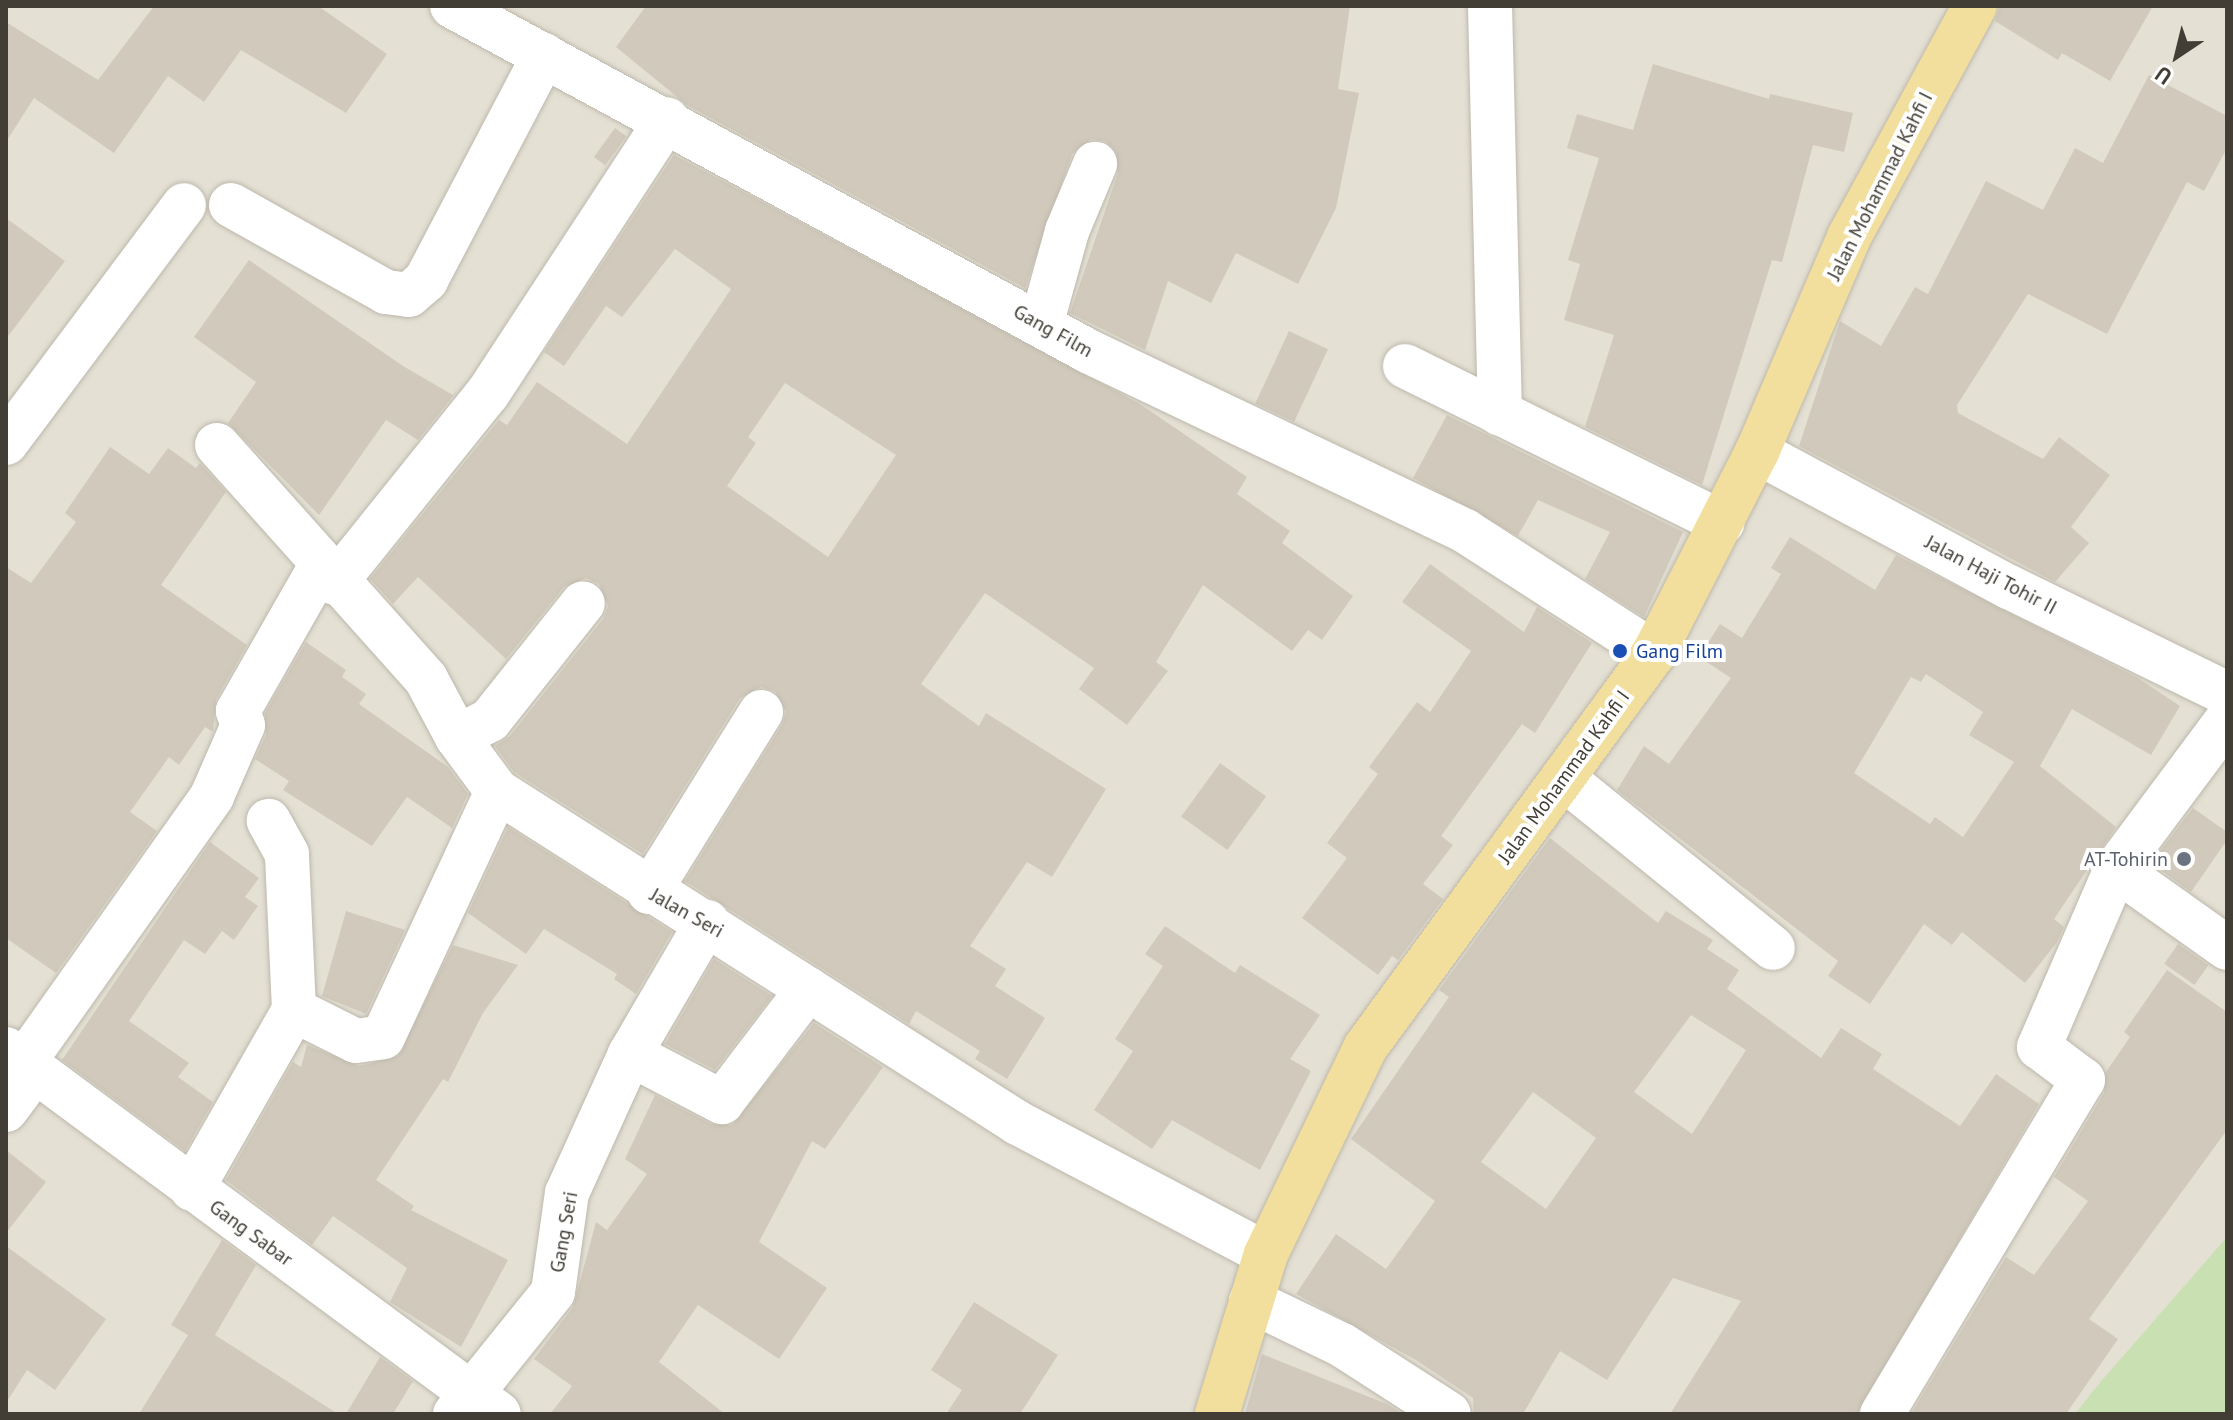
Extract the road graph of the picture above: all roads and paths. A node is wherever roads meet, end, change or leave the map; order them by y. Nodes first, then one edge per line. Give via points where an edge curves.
1 (452, 6) edge
2 (1490, 6) edge
3 (1975, 6) edge
4 (544, 55) junction
5 (667, 119) junction
6 (1095, 164) dead end
7 (184, 205) dead end
8 (231, 205) dead end
9 (1041, 325) junction
10 (1405, 366) dead end
11 (1500, 414) junction
12 (6, 443) edge
13 (217, 445) dead end
14 (1757, 452) junction
15 (1722, 523) junction
16 (328, 575) junction
17 (583, 603) dead end
18 (1654, 653) junction
19 (2227, 694) edge
20 (761, 712) dead end
21 (2227, 720) edge
22 (457, 737) junction
23 (1563, 778) junction
24 (497, 791) junction
25 (269, 821) dead end
26 (2116, 869) junction
27 (649, 892) junction
28 (707, 922) junction
29 (1773, 948) dead end
30 (2227, 948) edge
31 (808, 989) junction
32 (294, 1010) junction
33 (630, 1054) junction
34 (22, 1061) edge
35 (6, 1110) edge
36 (192, 1189) junction
37 (1266, 1254) junction
38 (1251, 1301) junction
39 (474, 1406) edge
40 (1217, 1414) edge
41 (1449, 1414) edge
42 (1882, 1414) edge

1 - 4 street, Gang Film
2 - 11 street
3 - 14 main road, Jalan Mohammad Kahfi I via 1849,237
4 - 5 street, Gang Film
4 - 8 street via 426,280 409,295 386,292
5 - 9 street, Gang Film
5 - 16 street via 488,393
6 - 9 street via 1067,231
7 - 12 street
9 - 18 street, Gang Film via 1465,531
10 - 11 street
11 - 15 street
13 - 16 street, Jalan Seri
14 - 15 main road, Jalan Mohammad Kahfi I
14 - 19 street, Jalan Haji Tohir II via 2009,587
15 - 18 main road, Jalan Mohammad Kahfi I
16 - 22 street, Jalan Seri via 426,679
16 - 34 street via 238,711 243,725 212,796
17 - 22 street via 490,720
18 - 23 main road, Jalan Mohammad Kahfi I
20 - 27 street
21 - 26 street
22 - 24 street, Jalan Seri
23 - 29 street
23 - 37 main road, Jalan Mohammad Kahfi I via 1365,1048
24 - 27 street, Jalan Seri
24 - 32 street via 383,1037 356,1041
25 - 32 street via 287,854
26 - 30 street
26 - 42 street via 2039,1047 2083,1080
27 - 28 street, Jalan Seri
28 - 31 street, Jalan Seri
28 - 33 street, Gang Seri
31 - 33 street via 722,1102
31 - 37 street, Jalan Seri via 1018,1123
32 - 36 street
33 - 39 street, Gang Seri via 567,1193 553,1292
34 - 35 street
34 - 36 street, Gang Sabar
36 - 39 street, Gang Sabar
37 - 38 main road, Jalan Mohammad Kahfi I
38 - 40 main road, Jalan Mohammad Kahfi I
38 - 41 street via 1342,1345

